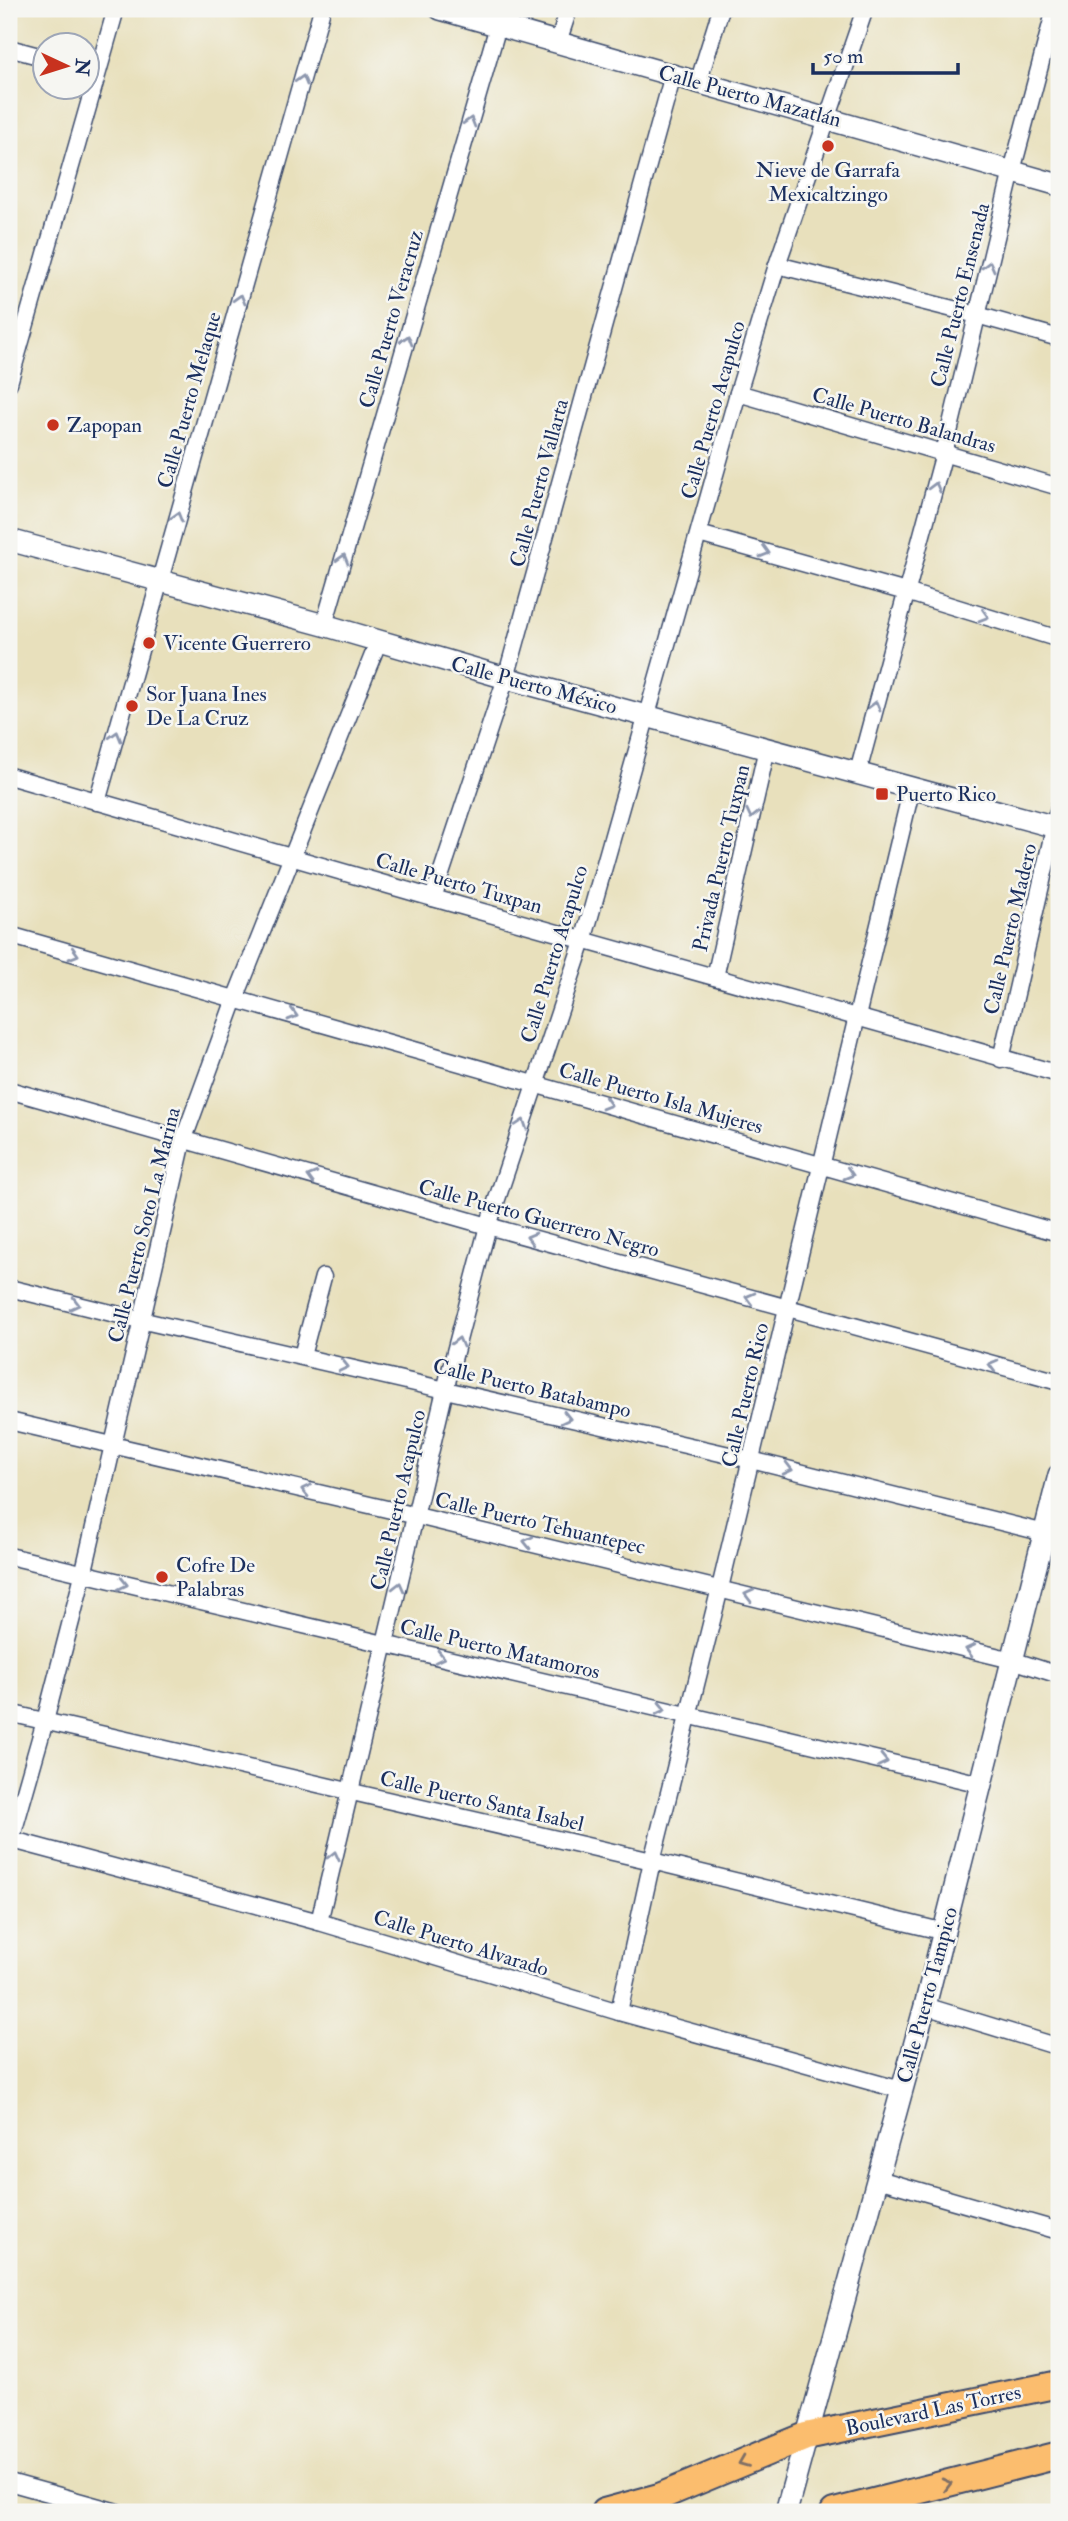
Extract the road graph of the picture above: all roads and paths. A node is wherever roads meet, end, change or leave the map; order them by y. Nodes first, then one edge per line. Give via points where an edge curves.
1 (116, 9) edge
2 (322, 9) edge
3 (440, 9) edge
4 (569, 9) edge
5 (721, 9) edge
6 (865, 9) edge
7 (1055, 9) edge
8 (498, 26) junction
9 (558, 42) junction
10 (102, 47) edge
11 (9, 48) edge
12 (32, 54) edge
13 (673, 75) junction
14 (698, 83) junction
15 (85, 102) edge
16 (828, 118) junction
17 (1012, 171) junction
18 (1059, 185) edge
19 (777, 265) junction
20 (977, 315) junction
21 (1059, 338) edge
22 (9, 383) edge
23 (738, 393) junction
24 (944, 453) junction
25 (1059, 487) edge
26 (699, 534) junction
27 (9, 540) edge
28 (159, 580) junction
29 (906, 592) junction
30 (324, 625) junction
31 (1059, 639) edge
32 (379, 640) junction
33 (506, 678) junction
34 (646, 715) junction
35 (767, 748) junction
36 (858, 772) junction
37 (9, 776) edge
38 (912, 787) junction
39 (97, 802) junction
40 (1058, 821) edge
41 (293, 857) junction
42 (433, 898) junction
43 (9, 935) edge
44 (583, 941) junction
45 (715, 977) junction
46 (234, 999) junction
47 (856, 1017) junction
48 (1001, 1059) junction
49 (1059, 1074) edge
50 (536, 1083) junction
51 (9, 1090) edge
52 (183, 1141) junction
53 (821, 1166) junction
54 (488, 1226) junction
55 (1059, 1233) edge
56 (323, 1277) dead end
57 (9, 1287) edge
58 (787, 1308) junction
59 (141, 1320) junction
60 (302, 1356) junction
61 (1059, 1382) edge
62 (445, 1390) junction
63 (9, 1421) edge
64 (111, 1446) junction
65 (751, 1460) junction
66 (1059, 1479) edge
67 (417, 1516) junction
68 (1045, 1533) junction
69 (9, 1556) edge
70 (83, 1575) junction
71 (720, 1588) junction
72 (385, 1643) junction
73 (1012, 1660) junction
74 (1059, 1675) edge
75 (9, 1713) edge
76 (689, 1715) junction
77 (45, 1721) junction
78 (981, 1784) junction
79 (348, 1791) junction
80 (10, 1839) edge
81 (652, 1861) junction
82 (319, 1922) junction
83 (945, 1932) junction
84 (925, 2006) junction
85 (619, 2012) junction
86 (1059, 2047) edge
87 (901, 2090) junction
88 (878, 2179) junction
89 (1059, 2231) edge
90 (1059, 2384) edge
91 (806, 2436) junction
92 (1059, 2455) edge
93 (9, 2482) edge
94 (117, 2512) edge
95 (604, 2512) edge
96 (786, 2512) edge
97 (834, 2512) edge

1 - 10 street
28 -> 2 street, Calle Puerto Melaque
3 - 8 street, Calle Puerto Mazatlán
4 - 9 street
5 - 14 street
6 - 16 street, Calle Puerto Acapulco
7 - 17 street, Calle Puerto Ensenada
8 - 9 street, Calle Puerto Mazatlán
30 -> 8 street, Calle Puerto Veracruz
9 - 13 street, Calle Puerto Mazatlán
11 - 12 street
13 - 14 street, Calle Puerto Mazatlán
13 - 33 street, Calle Puerto Vallarta
14 - 16 street, Calle Puerto Mazatlán
15 - 22 street
16 - 17 street, Calle Puerto Mazatlán
16 - 19 street, Calle Puerto Acapulco
17 - 18 street, Calle Puerto Mazatlán
20 -> 17 street, Calle Puerto Ensenada
19 - 20 street
19 - 23 street, Calle Puerto Acapulco
20 - 21 street
20 - 24 street, Calle Puerto Ensenada
23 - 24 street, Calle Puerto Balandras
23 - 26 street, Calle Puerto Acapulco
24 - 25 street, Calle Puerto Balandras
29 -> 24 street, Calle Puerto Ensenada
26 -> 29 street
26 - 34 street, Calle Puerto Acapulco
27 - 28 street, Calle Puerto México
28 - 30 street, Calle Puerto México
39 -> 28 street, Calle Puerto Melaque
29 -> 31 street
36 -> 29 street, Calle Puerto Ensenada
30 - 32 street, Calle Puerto México
32 - 33 street, Calle Puerto México
32 - 41 street, Calle Puerto Soto La Marina
33 - 34 street, Calle Puerto México
33 - 42 street, Calle Puerto Vallarta
34 - 35 street, Calle Puerto México
34 - 44 street, Calle Puerto Acapulco
35 - 36 street, Calle Puerto México
35 -> 45 street, Privada Puerto Tuxpan
36 - 38 street, Calle Puerto México
37 - 39 street, Calle Puerto Tuxpan
38 - 40 street, Calle Puerto México
38 - 47 street, Calle Puerto Rico
39 - 41 street, Calle Puerto Tuxpan
40 - 48 street, Calle Puerto Madero
41 - 42 street, Calle Puerto Tuxpan
41 - 46 street, Calle Puerto Soto La Marina
42 - 44 street, Calle Puerto Tuxpan
43 -> 46 street, Calle Puerto Isla Mujeres
44 - 45 street, Calle Puerto Tuxpan
44 - 50 street, Calle Puerto Acapulco
45 - 47 street, Calle Puerto Tuxpan
46 -> 50 street, Calle Puerto Isla Mujeres
46 - 52 street, Calle Puerto Soto La Marina
47 - 48 street, Calle Puerto Tuxpan
47 - 53 street, Calle Puerto Rico
48 - 49 street, Calle Puerto Tuxpan
50 -> 53 street, Calle Puerto Isla Mujeres
54 -> 50 street, Calle Puerto Acapulco
51 - 52 street, Calle Puerto Guerrero Negro
54 -> 52 street, Calle Puerto Guerrero Negro
52 - 59 street, Calle Puerto Soto La Marina
53 -> 55 street, Calle Puerto Isla Mujeres
53 - 58 street, Calle Puerto Rico
58 -> 54 street, Calle Puerto Guerrero Negro
62 -> 54 street, Calle Puerto Acapulco
56 - 60 street
57 -> 59 street, Calle Puerto Batabampo
61 -> 58 street, Calle Puerto Guerrero Negro
58 - 65 street, Calle Puerto Rico
59 - 60 street, Calle Puerto Batabampo
59 - 64 street, Calle Puerto Soto La Marina
60 -> 62 street, Calle Puerto Batabampo
62 -> 65 street, Calle Puerto Batabampo
62 - 67 street, Calle Puerto Acapulco
63 - 64 street, Calle Puerto Tehuantepec
67 -> 64 street, Calle Puerto Tehuantepec
64 - 70 street, Calle Puerto Soto La Marina
65 -> 68 street, Calle Puerto Batabampo
65 - 71 street, Calle Puerto Rico
66 - 68 street, Calle Puerto Tampico
71 -> 67 street, Calle Puerto Tehuantepec
72 -> 67 street, Calle Puerto Acapulco
68 - 73 street, Calle Puerto Tampico
69 - 70 street, Calle Puerto Matamoros
70 -> 72 street, Calle Puerto Matamoros
70 - 77 street, Calle Puerto Soto La Marina
73 -> 71 street, Calle Puerto Tehuantepec
71 - 76 street, Calle Puerto Rico
72 -> 76 street, Calle Puerto Matamoros
72 - 79 street, Calle Puerto Acapulco
73 - 74 street, Calle Puerto Tehuantepec
73 - 78 street, Calle Puerto Tampico
75 - 77 street, Calle Puerto Santa Isabel
76 -> 78 street, Calle Puerto Matamoros
76 - 81 street, Calle Puerto Rico
77 - 79 street, Calle Puerto Santa Isabel
77 - 80 street, Calle Puerto Soto La Marina
78 - 83 street, Calle Puerto Tampico
79 - 81 street, Calle Puerto Santa Isabel
82 -> 79 street, Calle Puerto Acapulco
80 - 82 street, Calle Puerto Alvarado
81 - 83 street, Calle Puerto Santa Isabel
81 - 85 street, Calle Puerto Rico
82 - 85 street, Calle Puerto Alvarado
83 - 84 street, Calle Puerto Tampico
84 - 86 street
84 - 87 street, Calle Puerto Tampico
85 - 87 street, Calle Puerto Alvarado
87 - 88 street, Calle Puerto Tampico
88 - 89 street
88 - 91 street, Calle Puerto Tampico
90 - 91 main road, Boulevard Las Torres
91 -> 95 main road, Boulevard Las Torres via 659,2497
91 - 96 street, Calle Puerto Tampico
97 -> 92 main road
93 - 94 street

